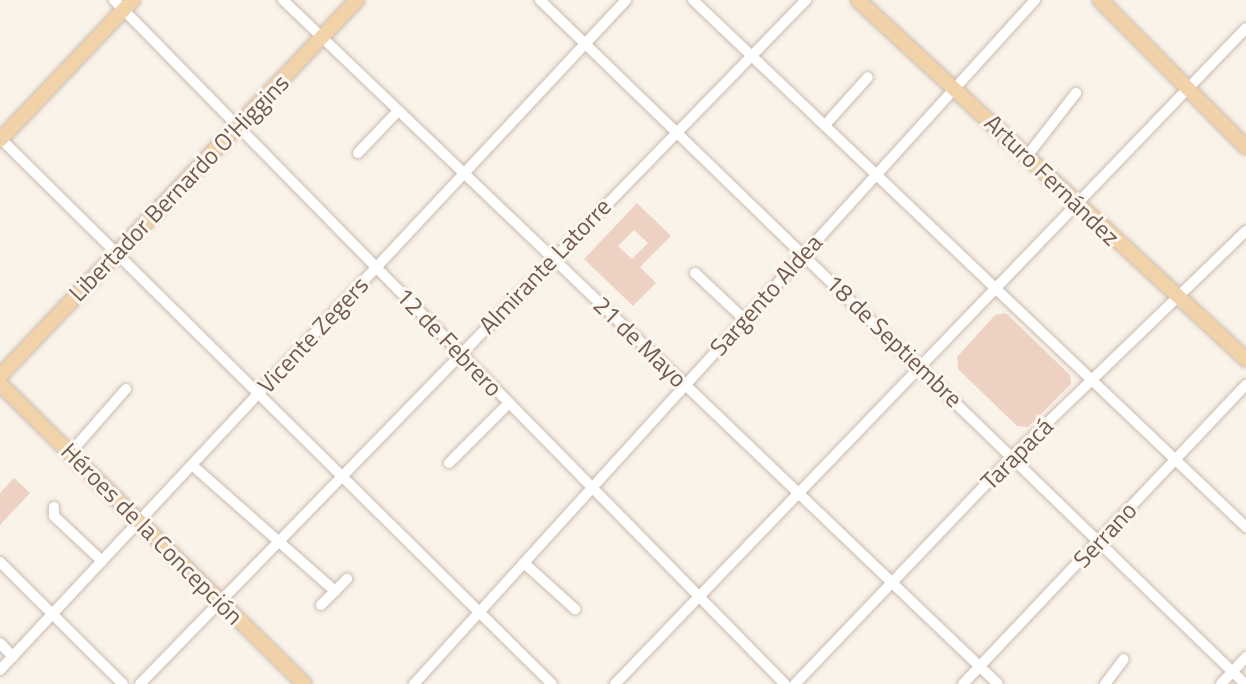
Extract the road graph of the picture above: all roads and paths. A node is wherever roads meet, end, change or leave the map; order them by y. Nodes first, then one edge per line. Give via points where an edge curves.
1 (283, 0) edge
2 (358, 0) edge
3 (540, 0) edge
4 (626, 0) edge
5 (694, 0) edge
6 (806, 0) edge
7 (858, 0) edge
8 (1035, 0) edge
9 (1100, 0) edge
10 (123, 3) edge
11 (1246, 28) edge
12 (322, 38) junction
13 (585, 44) junction
14 (751, 55) junction
15 (868, 77) dead end
16 (1187, 87) junction
17 (955, 88) junction
18 (1076, 93) dead end
19 (398, 111) junction
20 (825, 125) junction
21 (238, 126) junction
22 (676, 131) junction
23 (0, 139) edge
24 (1246, 147) edge
25 (358, 153) dead end
26 (1027, 156) junction
27 (464, 174) junction
28 (876, 174) junction
29 (1075, 204) junction
30 (1246, 231) edge
31 (117, 254) junction
32 (803, 254) junction
33 (552, 258) junction
34 (376, 267) junction
35 (695, 273) dead end
36 (995, 288) junction
37 (1178, 297) junction
38 (744, 319) junction
39 (460, 353) junction
40 (1246, 359) edge
41 (920, 366) junction
42 (0, 376) edge
43 (1092, 380) junction
44 (0, 384) edge
45 (685, 385) junction
46 (1246, 385) edge
47 (126, 389) dead end
48 (258, 394) junction
49 (509, 403) junction
50 (70, 453) junction
51 (1013, 456) junction
52 (1176, 460) junction
53 (449, 463) dead end
54 (192, 465) junction
55 (341, 476) junction
56 (592, 487) junction
57 (798, 493) junction
58 (54, 507) dead end
59 (139, 521) junction
60 (1246, 527) edge
61 (1100, 540) junction
62 (277, 542) junction
63 (102, 561) junction
64 (0, 562) edge
65 (524, 563) junction
66 (347, 579) dead end
67 (892, 583) junction
68 (335, 591) junction
69 (699, 596) junction
70 (220, 601) junction
71 (321, 605) dead end
72 (575, 609) dead end
73 (480, 612) junction
74 (52, 614) junction
75 (0, 643) edge
76 (13, 656) junction
77 (1246, 657) edge
78 (1124, 659) dead end
79 (980, 667) junction
80 (0, 670) edge
81 (1233, 671) junction
82 (123, 684) edge
83 (139, 684) edge
84 (304, 684) edge
85 (415, 684) edge
86 (552, 684) edge
87 (615, 684) edge
88 (785, 684) edge
89 (794, 684) edge
90 (963, 684) edge
91 (998, 684) edge
92 (1105, 684) edge
93 (1220, 684) edge
94 (1245, 684) edge

1 - 12 street, 21 de Mayo
2 - 12 main road, Libertador Bernardo O'Higgins
3 - 13 street, 18 de Septiembre
4 - 13 street, Vicente Zegers
5 - 14 street
6 - 14 street, Almirante Latorre
7 - 17 main road, Arturo Fernández
8 - 17 street, Sargento Aldea
9 - 16 main road
10 - 21 street, 12 de Febrero
10 - 23 main road
11 - 16 street
12 - 19 street, 21 de Mayo
12 - 21 main road, Libertador Bernardo O'Higgins
13 - 22 street, 18 de Septiembre
13 - 27 street, Vicente Zegers
14 - 20 street
14 - 22 street, Almirante Latorre
15 - 20 street
16 - 24 main road
16 - 29 street
17 - 26 main road, Arturo Fernández
17 - 28 street, Sargento Aldea
18 - 26 street
19 - 25 street
19 - 27 street, 21 de Mayo
20 - 28 street
21 - 31 main road, Libertador Bernardo O'Higgins
21 - 34 street, 12 de Febrero
22 - 32 street, 18 de Septiembre
22 - 33 street, Almirante Latorre
23 - 31 street
26 - 29 main road, Arturo Fernández
27 - 33 street, 21 de Mayo
27 - 34 street, Vicente Zegers
28 - 32 street, Sargento Aldea
28 - 36 street
29 - 36 street
29 - 37 main road, Arturo Fernández
30 - 37 street, Tarapacá
31 - 42 main road, Libertador Bernardo O'Higgins
31 - 48 street
32 - 38 street, Sargento Aldea
32 - 41 street, 18 de Septiembre
33 - 39 street, Almirante Latorre
33 - 45 street, 21 de Mayo
34 - 39 street, 12 de Febrero
34 - 48 street, Vicente Zegers
35 - 38 street
36 - 41 street
36 - 43 street
37 - 40 main road, Arturo Fernández
37 - 43 street, Tarapacá
38 - 45 street, Sargento Aldea
39 - 49 street, 12 de Febrero
39 - 55 street, Almirante Latorre
41 - 51 street, 18 de Septiembre
41 - 57 street
43 - 51 street, Tarapacá
43 - 52 street
44 - 50 main road, Héroes de la Concepción
45 - 56 street, Sargento Aldea
45 - 57 street, 21 de Mayo
46 - 52 street, Serrano
47 - 50 street
48 - 54 street, Vicente Zegers
48 - 55 street
49 - 53 street
49 - 56 street, 12 de Febrero
50 - 59 main road, Héroes de la Concepción
51 - 61 street, 18 de Septiembre
51 - 67 street, Tarapacá
52 - 60 street
52 - 61 street, Serrano
54 - 59 street, Vicente Zegers
54 - 62 street
55 - 62 street, Almirante Latorre
55 - 73 street
56 - 65 street, Sargento Aldea
56 - 69 street, 12 de Febrero
57 - 67 street, 21 de Mayo
57 - 69 street
58 - 63 street via 54,516
59 - 63 street, Vicente Zegers
59 - 70 main road, Héroes de la Concepción
61 - 79 street, Serrano
61 - 81 street, 18 de Septiembre
62 - 68 street
62 - 70 street, Almirante Latorre
63 - 74 street, Vicente Zegers
64 - 74 street
65 - 72 street
65 - 73 street, Sargento Aldea
66 - 68 street
67 - 79 street, 21 de Mayo
67 - 89 street, Tarapacá
68 - 71 street
69 - 87 street
69 - 88 street, 12 de Febrero
70 - 83 street, Almirante Latorre
70 - 84 main road, Héroes de la Concepción
73 - 85 street, Sargento Aldea
73 - 86 street
74 - 76 street, Vicente Zegers
74 - 82 street
75 - 76 street
76 - 80 street, Vicente Zegers
77 - 81 street
78 - 92 street
79 - 90 street, Serrano
79 - 91 street, 21 de Mayo
81 - 93 street
81 - 94 street, 18 de Septiembre

